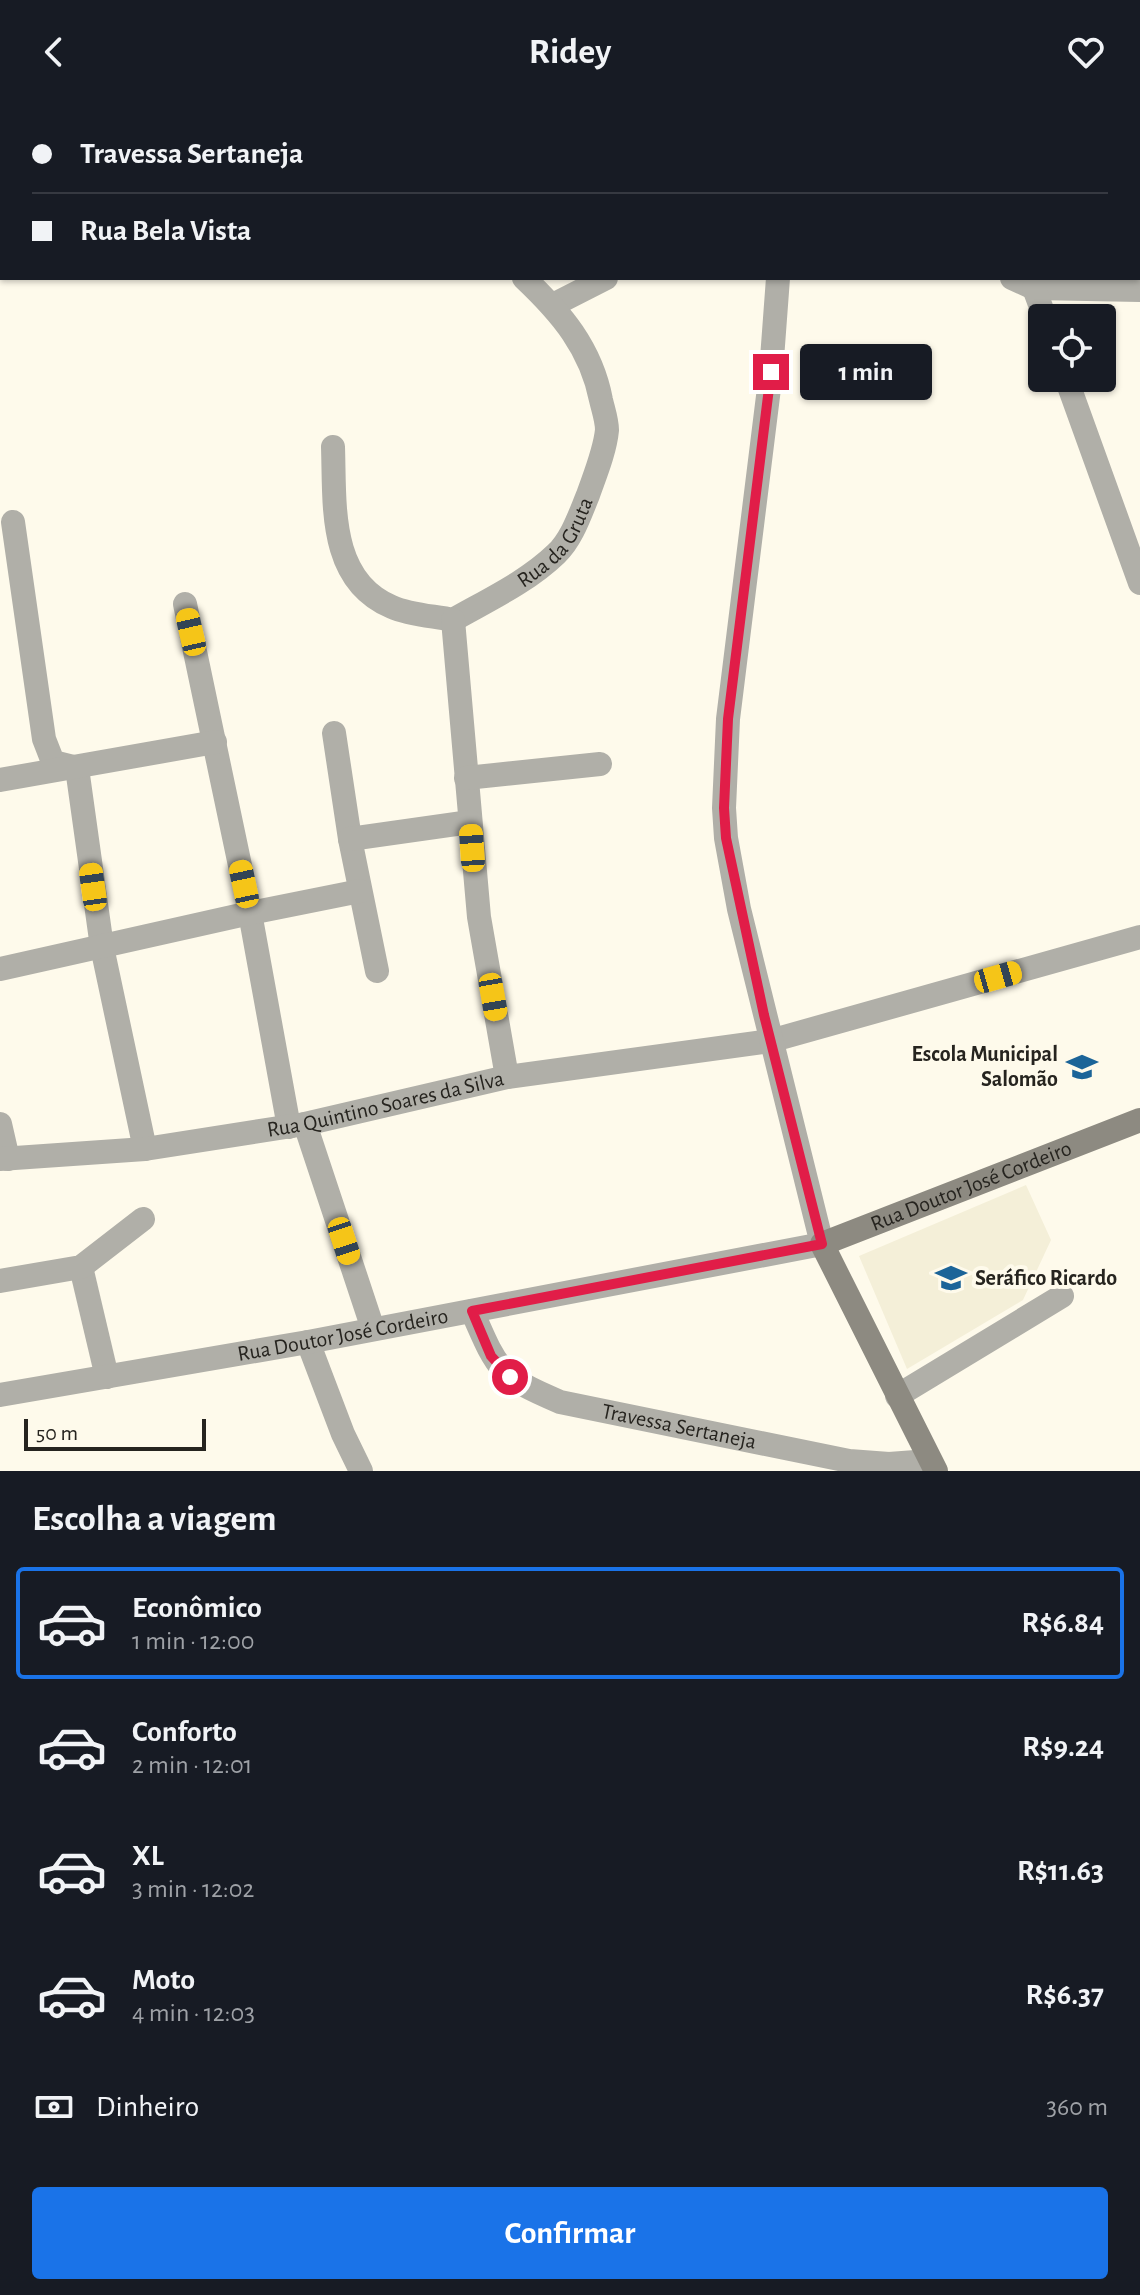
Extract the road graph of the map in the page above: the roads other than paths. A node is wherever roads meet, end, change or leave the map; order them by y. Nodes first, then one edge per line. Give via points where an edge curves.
1 (526, 280) edge
2 (602, 280) edge
3 (778, 280) edge
4 (1023, 283) edge
5 (1140, 290) edge
6 (1036, 304) edge
7 (553, 305) junction
8 (1071, 392) edge
9 (333, 447) dead end
10 (13, 522) dead end
11 (1140, 583) edge
12 (185, 604) dead end
13 (453, 620) junction
14 (334, 733) dead end
15 (215, 742) junction
16 (600, 764) dead end
17 (77, 768) junction
18 (466, 778) junction
19 (0, 780) edge
20 (470, 822) junction
21 (350, 839) junction
22 (360, 891) junction
23 (250, 913) junction
24 (1140, 937) edge
25 (102, 947) junction
26 (0, 969) edge
27 (377, 971) dead end
28 (770, 1041) junction
29 (507, 1077) junction
30 (1140, 1120) edge
31 (0, 1124) edge
32 (297, 1125) junction
33 (145, 1149) junction
34 (4, 1159) edge
35 (143, 1219) dead end
36 (822, 1244) junction
37 (81, 1267) junction
38 (0, 1281) edge
39 (1062, 1296) dead end
40 (472, 1311) junction
41 (373, 1329) junction
42 (308, 1342) junction
43 (107, 1377) junction
44 (0, 1395) edge
45 (897, 1396) junction
46 (932, 1466) edge
47 (361, 1471) edge

1 - 7 street, Rua da Gruta
2 - 7 street
3 - 28 street via 728,719 724,808 730,865
4 - 5 street
4 - 6 street
7 - 13 street, Rua da Gruta via 578,337 599,387 607,428 594,478 560,551 535,573
8 - 11 street
9 - 13 street via 335,521 350,571 371,596 393,608
10 - 17 street via 44,739 53,762
12 - 15 street
13 - 18 street
14 - 21 street
15 - 17 street
15 - 23 street
16 - 18 street
17 - 19 street
17 - 25 street
18 - 20 street
20 - 21 street
20 - 29 street via 479,917
21 - 22 street
22 - 23 street
22 - 27 street
23 - 25 street
23 - 32 street
24 - 28 street, Rua Quintino Soares da Silva
25 - 26 street
25 - 33 street
28 - 29 street, Rua Quintino Soares da Silva
28 - 36 street
29 - 32 street, Rua Quintino Soares da Silva
30 - 36 street, Rua Doutor José Cordeiro
31 - 34 street
32 - 33 street, Rua Quintino Soares da Silva
32 - 41 street
33 - 34 street, Rua Quintino Soares da Silva
35 - 37 street
36 - 40 street, Rua Doutor José Cordeiro
36 - 45 street
37 - 38 street
37 - 43 street
39 - 45 street
40 - 41 street, Rua Doutor José Cordeiro
40 - 46 street, Travessa Sertaneja via 500,1368 560,1402 849,1461
41 - 42 street, Rua Doutor José Cordeiro
42 - 43 street, Rua Doutor José Cordeiro
42 - 47 street
43 - 44 street, Rua Doutor José Cordeiro
45 - 46 street

